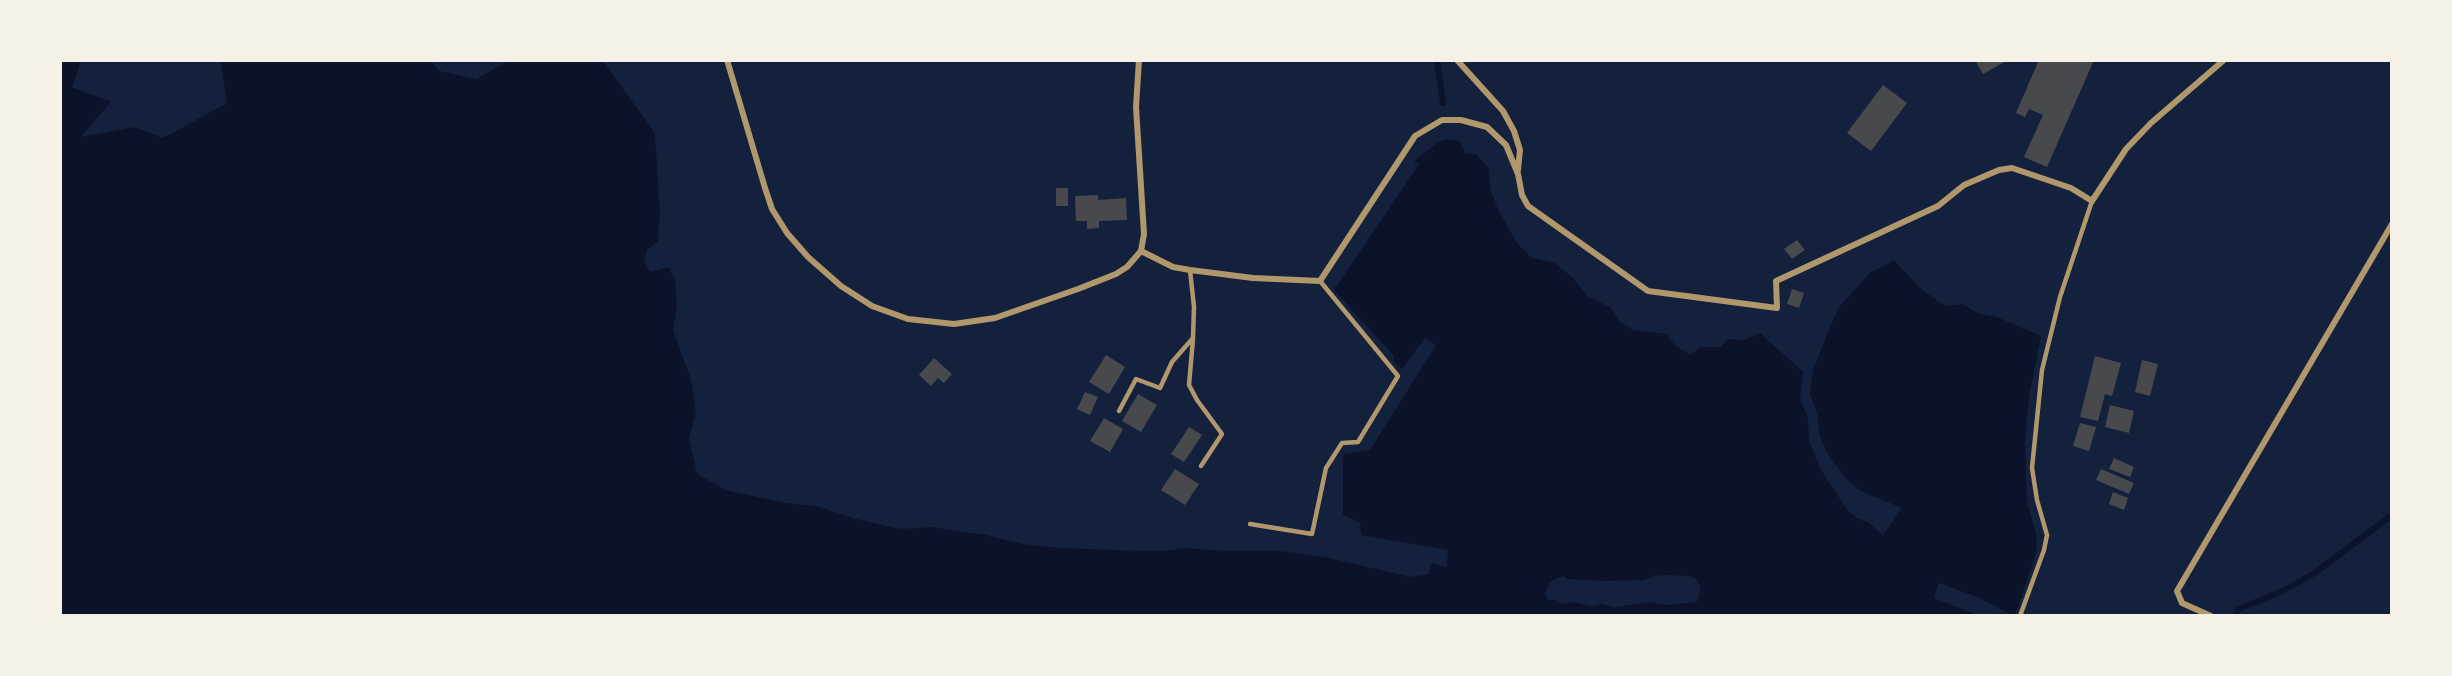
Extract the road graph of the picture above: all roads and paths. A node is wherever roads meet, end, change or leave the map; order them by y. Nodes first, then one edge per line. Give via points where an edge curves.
1 (727, 60) edge
2 (1138, 60) edge
3 (1457, 60) edge
4 (2224, 60) edge
5 (1518, 174) junction
6 (2092, 201) junction
7 (2392, 224) edge
8 (1141, 251) junction
9 (1190, 270) junction
10 (1320, 281) junction
11 (1193, 338) junction
12 (1119, 411) dead end
13 (1201, 466) dead end
14 (1250, 524) dead end
15 (2020, 616) edge
16 (2211, 616) edge

1 - 8 street via 772,209 808,257 872,306 925,322 977,322 1116,274
2 - 8 street via 1136,107 1144,234
3 - 5 street via 1509,121 1520,150
4 - 6 street via 2126,149
5 - 6 street via 1528,206 1648,291 1777,308 1776,281 1938,206 1964,185 2000,170 2012,168 2071,188
5 - 10 street via 1506,145 1487,127 1461,120 1434,124 1415,136
6 - 15 lane via 2060,297 2042,370 2032,468 2047,535
7 - 16 street via 2177,591 2182,603
8 - 9 street via 1173,267
9 - 10 street
9 - 11 lane
10 - 14 lane via 1398,376 1358,442 1342,443 1326,468 1312,534
11 - 12 lane via 1172,362 1160,388 1136,379
11 - 13 lane via 1189,385 1222,434

